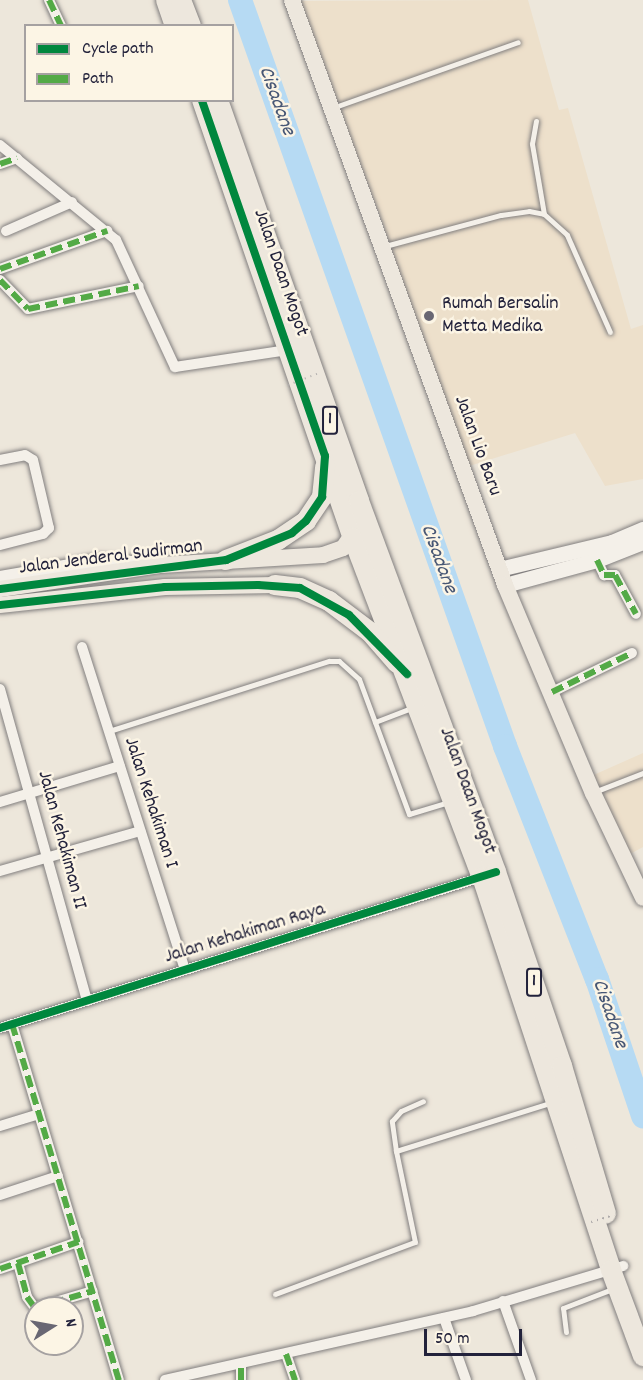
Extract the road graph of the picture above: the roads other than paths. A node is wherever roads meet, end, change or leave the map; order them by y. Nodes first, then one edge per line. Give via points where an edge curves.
1 (49, 0) edge
2 (166, 0) edge
3 (181, 0) edge
4 (292, 0) edge
5 (60, 24) edge
6 (174, 24) edge
7 (189, 24) edge
8 (518, 42) dead end
9 (203, 102) edge
10 (219, 102) edge
11 (331, 108) junction
12 (536, 121) dead end
13 (0, 145) edge
14 (17, 158) junction
15 (0, 164) edge
16 (72, 202) junction
17 (544, 214) junction
18 (6, 231) dead end
19 (107, 231) junction
20 (382, 247) junction
21 (0, 268) edge
22 (0, 280) edge
23 (139, 286) junction
24 (610, 332) dead end
25 (291, 337) junction
26 (325, 456) junction
27 (0, 460) edge
28 (359, 501) junction
29 (643, 529) edge
30 (353, 537) junction
31 (643, 542) edge
32 (0, 545) edge
33 (226, 560) junction
34 (597, 560) junction
35 (161, 566) junction
36 (499, 569) junction
37 (0, 578) edge
38 (275, 585) joint
39 (505, 585) junction
40 (0, 589) edge
41 (0, 605) edge
42 (636, 614) dead end
43 (82, 647) dead end
44 (632, 653) dead end
45 (407, 675) junction
46 (0, 689) edge
47 (552, 692) junction
48 (418, 706) junction
49 (375, 722) junction
50 (109, 731) junction
51 (120, 766) junction
52 (643, 773) edge
53 (31, 793) junction
54 (593, 793) junction
55 (454, 800) junction
56 (0, 802) edge
57 (140, 831) junction
58 (47, 858) junction
59 (0, 871) edge
60 (489, 875) junction
61 (643, 898) edge
62 (184, 970) junction
63 (87, 1001) junction
64 (4, 1024) edge
65 (557, 1100) junction
66 (423, 1101) dead end
67 (39, 1114) junction
68 (0, 1126) edge
69 (396, 1151) junction
70 (58, 1176) junction
71 (0, 1195) edge
72 (78, 1242) junction
73 (18, 1263) junction
74 (0, 1269) edge
75 (617, 1275) junction
76 (93, 1291) junction
77 (274, 1294) dead end
78 (503, 1301) junction
79 (444, 1318) junction
80 (643, 1323) edge
81 (566, 1332) dead end
82 (286, 1354) junction
83 (643, 1356) edge
84 (241, 1364) junction
85 (119, 1380) edge
86 (165, 1380) edge
87 (240, 1380) edge
88 (295, 1380) edge
89 (466, 1380) edge
90 (531, 1380) edge

1 - 5 street
2 - 6 highway
3 - 7 highway
4 - 11 main road, Jalan Lio Baru
8 - 11 lane
9 - 25 highway, Jalan Daan Mogot / 1
10 - 25 highway, Jalan Daan Mogot / 1
11 - 20 main road, Jalan Lio Baru
12 - 17 lane via 532,144
13 - 14 street
14 - 15 street
14 - 16 street
16 - 18 street
16 - 19 street
17 - 20 lane via 529,211 501,215
17 - 24 lane via 567,235
19 - 21 street
19 - 23 street via 123,250
20 - 36 main road, Jalan Lio Baru
22 - 23 street via 28,309
23 - 25 street via 175,367
25 - 26 highway, Jalan Daan Mogot / 1
25 - 28 highway, Jalan Daan Mogot / 1
26 - 30 highway, Jalan Daan Mogot / 1
26 - 33 highway via 322,497 306,521 278,540
27 - 32 street via 25,454 33,460 49,528 43,534
28 - 30 main road, Jalan Daan Mogot
28 - 60 highway, Jalan Daan Mogot / 1
29 - 36 street via 612,542
30 - 33 main road, Jalan Jenderal Sudirman via 343,548 323,555
30 - 45 highway, Jalan Daan Mogot / 1
31 - 34 street
33 - 35 main road, Jalan Jenderal Sudirman
34 - 39 street
34 - 42 street via 604,575 615,575
35 - 37 street, Jalan Jenderal Sudirman via 98,561
35 - 40 main road, Jalan Jenderal Sudirman
36 - 39 main road, Jalan Lio Baru
38 - 41 main road, Jalan Jenderal Sudirman via 165,587
38 - 45 highway via 300,588 329,601 370,632
39 - 47 main road, Jalan Lio Baru
43 - 50 street, Jalan Kehakiman I
44 - 47 street
45 - 48 highway, Jalan Daan Mogot / 1
46 - 53 street, Jalan Kehakiman II
47 - 54 main road, Jalan Lio Baru
48 - 49 lane
48 - 55 highway, Jalan Daan Mogot / 1
49 - 50 lane via 354,672 344,663 329,661
49 - 55 lane via 409,814
50 - 51 street, Jalan Kehakiman I
51 - 53 street
51 - 57 street, Jalan Kehakiman I
52 - 54 lane
53 - 56 street
53 - 58 street, Jalan Kehakiman II
54 - 61 main road, Jalan Lio Baru
55 - 60 highway, Jalan Daan Mogot / 1
57 - 58 street
57 - 62 street, Jalan Kehakiman I
58 - 59 street
58 - 63 street, Jalan Kehakiman II
60 - 62 street, Jalan Kehakiman Raya
60 - 65 highway, Jalan Daan Mogot / 1
60 - 75 highway, Jalan Daan Mogot / 1 via 562,1066
62 - 63 street, Jalan Kehakiman Raya
63 - 64 street, Jalan Kehakiman Raya
64 - 67 street
65 - 69 lane
65 - 75 highway, Jalan Daan Mogot / 1
66 - 69 lane via 401,1111 393,1121
67 - 68 street
67 - 70 street
69 - 77 lane via 415,1242
70 - 71 street
70 - 72 street
72 - 73 street
72 - 76 street
73 - 74 street
73 - 76 street via 27,1297 35,1308
75 - 78 street
75 - 80 highway, Jalan Daan Mogot / 1
75 - 81 lane via 563,1308
75 - 83 highway, Jalan Daan Mogot / 1
76 - 85 street
78 - 79 street
78 - 90 street
79 - 82 street
79 - 89 street
82 - 84 street
82 - 88 street
84 - 86 street
84 - 87 street

